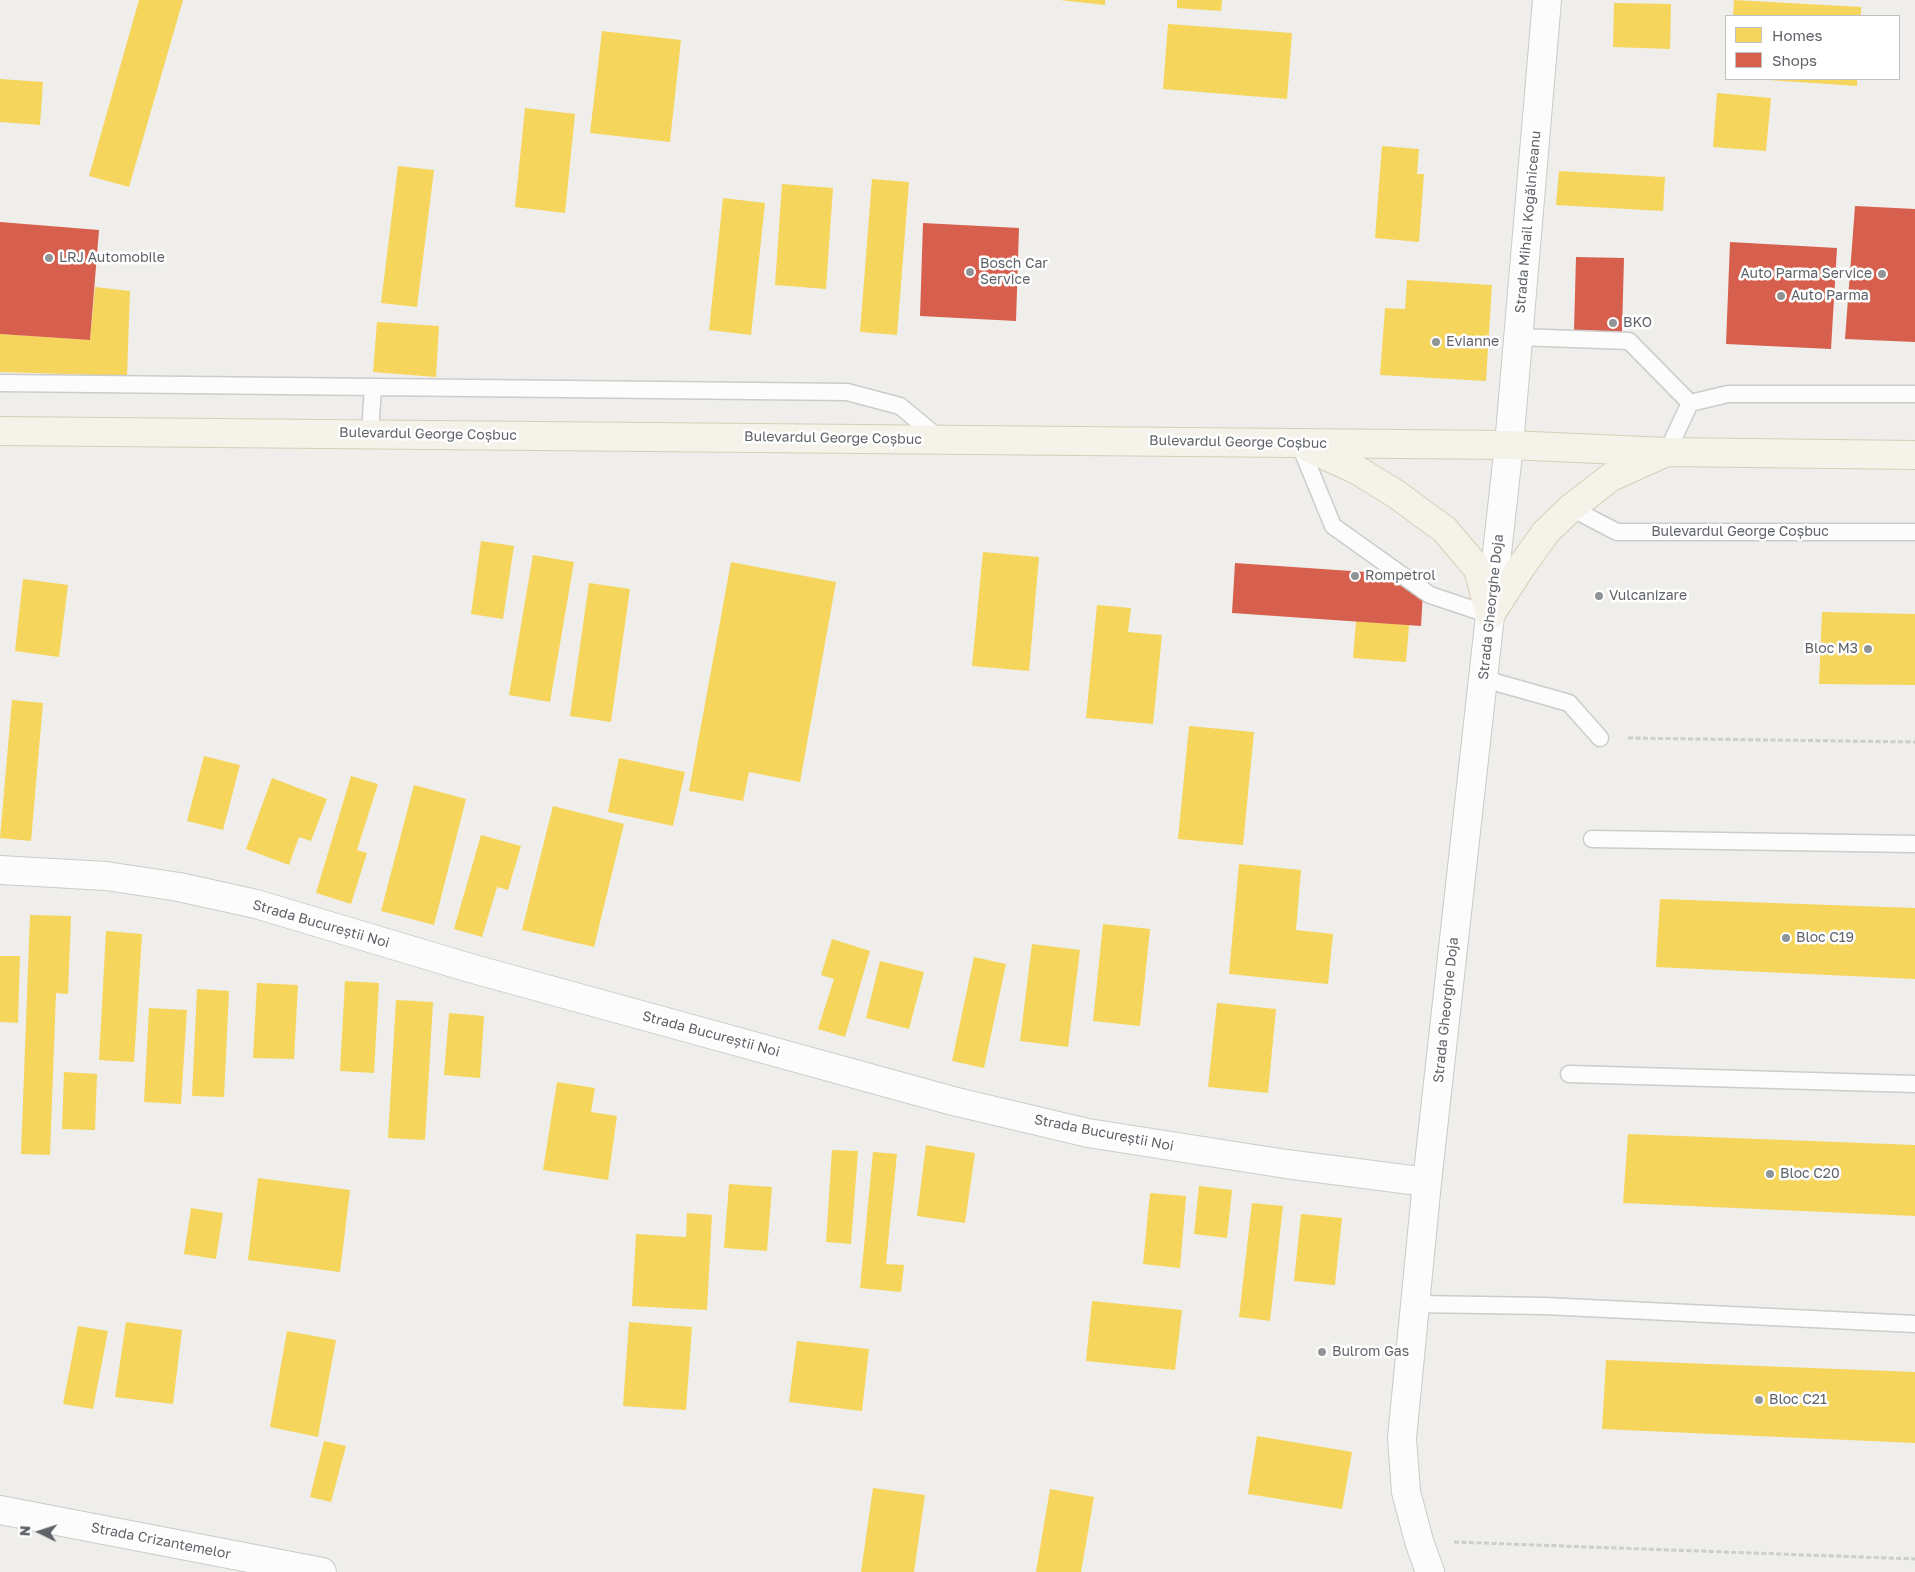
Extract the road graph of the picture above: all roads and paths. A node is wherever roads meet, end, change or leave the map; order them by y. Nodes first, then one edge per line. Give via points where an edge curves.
1 (1547, 0) edge
2 (1518, 337) junction
3 (0, 383) edge
4 (373, 386) junction
5 (1915, 394) edge
6 (1690, 403) junction
7 (0, 431) edge
8 (370, 433) junction
9 (940, 439) junction
10 (1299, 443) junction
11 (1509, 445) junction
12 (1666, 452) junction
13 (1915, 455) edge
14 (1571, 508) junction
15 (1915, 532) edge
16 (1490, 615) junction
17 (1484, 678) junction
18 (1600, 738) joint
19 (1915, 742) edge
20 (1592, 839) dead end
21 (1915, 844) edge
22 (0, 870) edge
23 (1569, 1074) dead end
24 (1915, 1084) edge
25 (1427, 1182) junction
26 (1416, 1304) junction
27 (1915, 1324) edge
28 (0, 1510) edge
29 (1419, 1541) junction
30 (1915, 1559) edge
31 (322, 1572) edge
32 (1430, 1572) edge

1 - 2 street, Strada Mihail Kogălniceanu
2 - 6 lane via 1629,341
2 - 11 street, Strada Mihail Kogălniceanu
3 - 4 lane
4 - 8 lane
4 - 9 lane via 847,392 900,406
5 - 6 lane via 1728,394
6 - 12 lane
7 - 8 main road, Bulevardul George Coșbuc
8 - 9 main road, Bulevardul George Coșbuc
9 - 10 main road, Bulevardul George Coșbuc
10 - 11 main road, Bulevardul George Coșbuc
10 - 16 main road via 1357,470 1445,530 1478,569
10 - 16 lane via 1333,526 1430,595
11 - 12 main road, Bulevardul George Coșbuc
11 - 16 street, Strada Gheorghe Doja
12 - 13 main road, Bulevardul George Coșbuc
12 - 14 main road via 1611,477
14 - 15 lane, Bulevardul George Coșbuc via 1617,532
14 - 16 main road via 1546,532
16 - 17 street, Strada Gheorghe Doja
17 - 18 lane via 1570,703
17 - 25 street, Strada Gheorghe Doja
18 - 19 path
20 - 21 lane
22 - 25 street, Strada Bucureștii Noi via 106,876 179,887 256,904 470,968 953,1101 1088,1133
23 - 24 lane
25 - 26 street, Strada Gheorghe Doja
26 - 27 lane via 1545,1306
26 - 29 street, Strada Gheorghe Doja via 1402,1438 1406,1492
28 - 31 street, Strada Crizantemelor
29 - 30 path
29 - 32 street, Strada Gheorghe Doja

